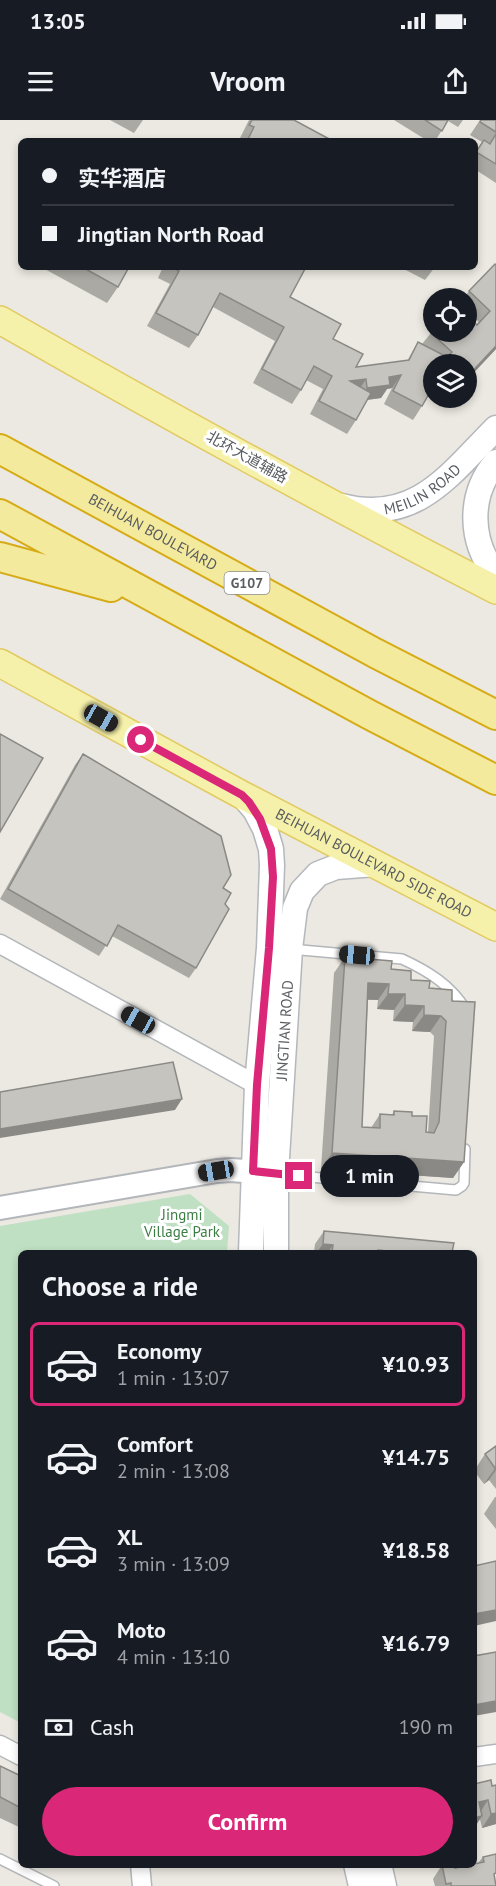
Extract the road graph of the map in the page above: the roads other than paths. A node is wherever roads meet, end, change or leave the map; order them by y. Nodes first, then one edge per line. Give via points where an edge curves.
1 (0, 320) edge
2 (496, 428) edge
3 (0, 448) edge
4 (496, 462) edge
5 (331, 503) junction
6 (0, 514) edge
7 (0, 558) edge
8 (496, 575) edge
9 (496, 590) edge
10 (157, 600) junction
11 (0, 663) edge
12 (496, 715) edge
13 (496, 780) edge
14 (242, 795) junction
15 (376, 864) junction
16 (496, 927) edge
17 (0, 944) edge
18 (280, 948) junction
19 (471, 1021) edge
20 (257, 1085) junction
21 (466, 1137) edge
22 (265, 1172) junction
23 (0, 1208) edge
24 (251, 1250) edge
25 (276, 1250) edge
26 (0, 1745) edge
27 (18, 1754) edge
28 (496, 1754) edge
29 (477, 1756) edge
30 (0, 1859) edge
31 (140, 1868) edge
32 (357, 1868) edge
33 (380, 1868) edge
34 (54, 1886) edge
35 (142, 1886) edge
36 (361, 1886) edge
37 (384, 1886) edge

1 - 5 main road, 北环大道辅路
2 - 5 main road, MEILIN ROAD via 441,483 419,498 399,507 377,510
3 - 12 highway, BEIHUAN BOULEVARD / G107
4 - 8 main road, MEILIN ROAD via 480,489 475,531 483,556
5 - 9 main road, 北环大道辅路
6 - 10 highway
7 - 10 highway
10 - 13 highway
11 - 14 main road, BEIHUAN BOULEVARD SIDE ROAD
14 - 15 main road, BEIHUAN BOULEVARD SIDE ROAD
14 - 18 main road, JINGTIAN ROAD via 260,819 271,849
15 - 16 main road, BEIHUAN BOULEVARD SIDE ROAD
15 - 18 main road, JINGTIAN ROAD via 336,867 313,878 302,891
17 - 20 street
18 - 19 lane via 402,959 444,984 459,998
18 - 20 main road, JINGTIAN ROAD
18 - 22 main road, JINGTIAN ROAD
20 - 22 main road, JINGTIAN ROAD
21 - 22 lane via 464,1183 456,1190
22 - 23 street via 216,1171
22 - 24 main road, JINGTIAN ROAD
22 - 25 main road, JINGTIAN ROAD
26 - 27 street
28 - 29 street
30 - 34 lane
31 - 35 street
32 - 36 main road
33 - 37 main road

